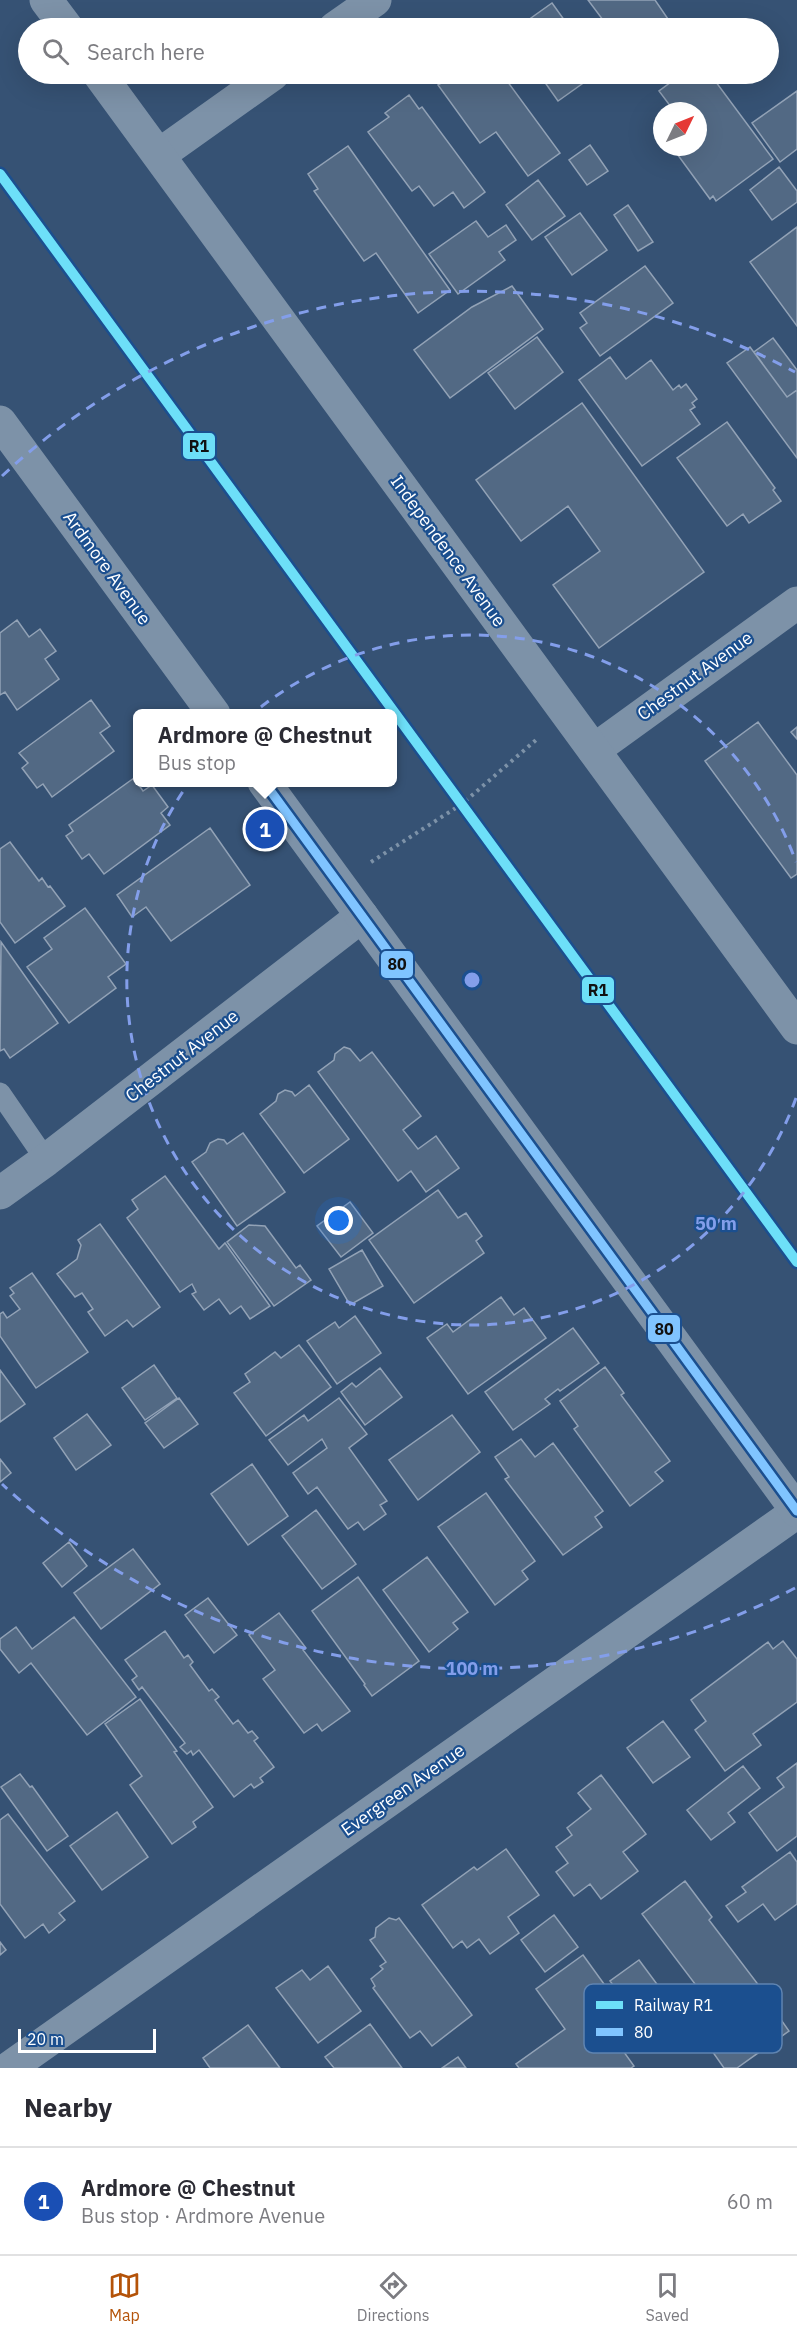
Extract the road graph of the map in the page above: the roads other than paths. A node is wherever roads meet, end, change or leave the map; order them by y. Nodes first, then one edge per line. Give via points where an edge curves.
1 (46, 0) edge
2 (375, 0) edge
3 (59, 18) edge
4 (349, 18) edge
5 (106, 84) edge
6 (259, 84) edge
7 (159, 155) junction
8 (0, 422) edge
9 (797, 603) edge
10 (210, 709) edge
11 (594, 750) junction
12 (267, 787) edge
13 (362, 916) junction
14 (797, 1028) edge
15 (0, 1093) edge
16 (46, 1160) junction
17 (0, 1193) edge
18 (797, 1511) edge
19 (9, 2068) edge

1 - 3 street
2 - 4 street
5 - 7 street, Independence Avenue
6 - 7 street
7 - 11 street, Independence Avenue
8 - 10 street, Ardmore Avenue
9 - 11 street, Chestnut Avenue
11 - 14 street, Independence Avenue
12 - 13 street
13 - 16 street, Chestnut Avenue
13 - 18 street
15 - 16 lane
16 - 17 street, Chestnut Avenue
18 - 19 street, Evergreen Avenue

